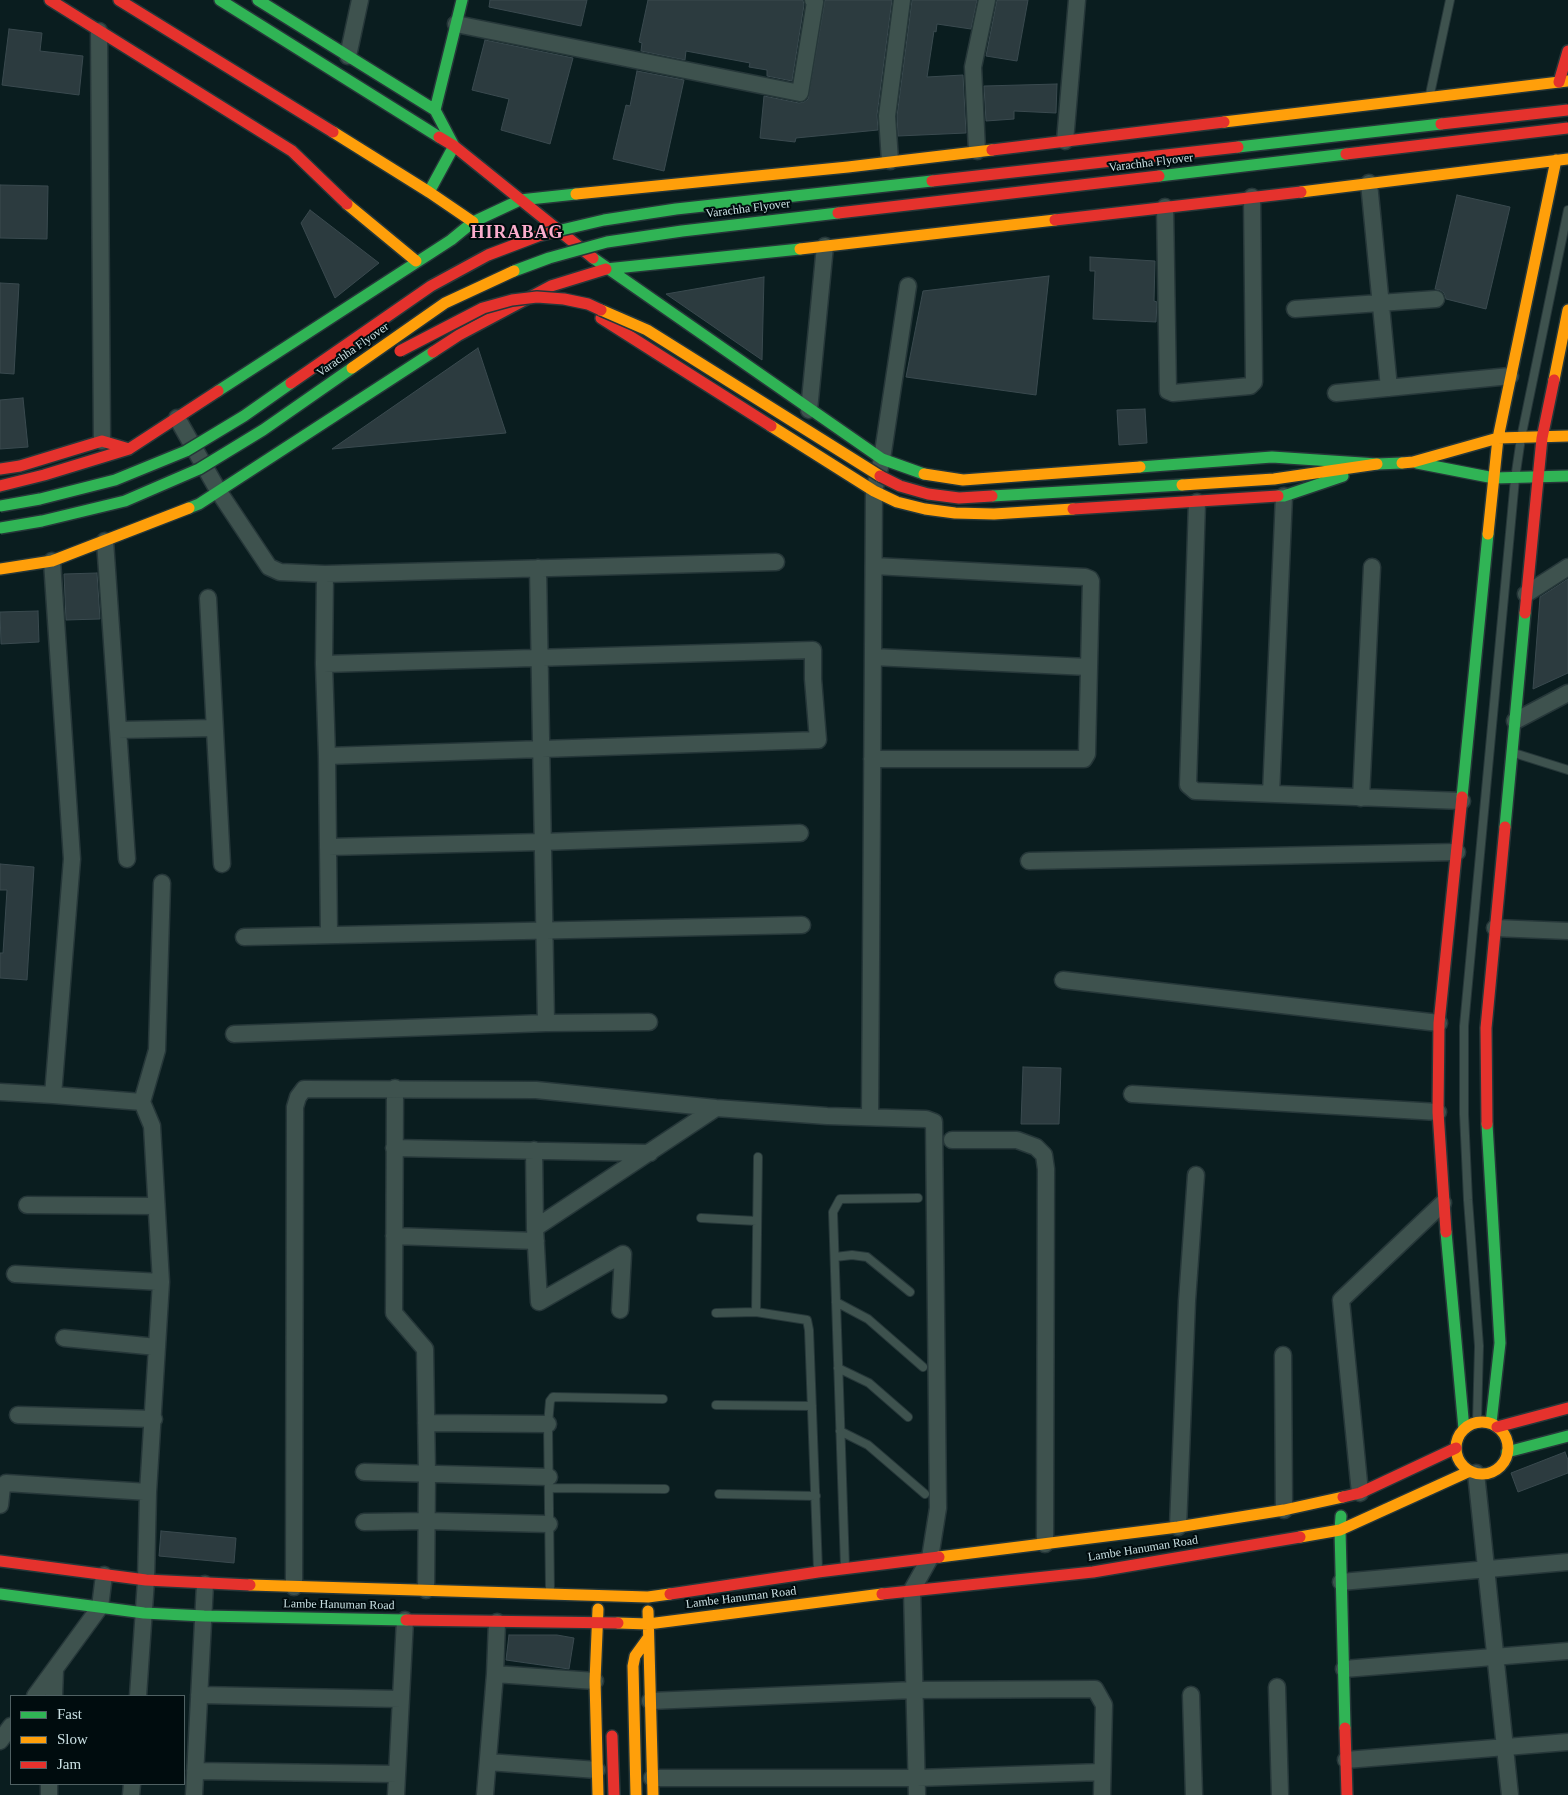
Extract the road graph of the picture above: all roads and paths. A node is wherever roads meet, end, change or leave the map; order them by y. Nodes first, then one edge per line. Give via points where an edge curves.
1 (50, 0) edge
2 (119, 0) edge
3 (220, 0) edge
4 (258, 0) edge
5 (360, 0) edge
6 (462, 0) edge
7 (813, 0) edge
8 (902, 0) edge
9 (987, 0) edge
10 (1077, 0) edge
11 (1450, 0) edge
12 (456, 24) junction
13 (98, 31) junction
14 (1568, 51) edge
15 (348, 56) junction
16 (1564, 81) edge
17 (1430, 97) junction
18 (435, 110) junction
19 (1568, 110) edge
20 (1568, 128) edge
21 (1234, 130) junction
22 (1065, 141) junction
23 (454, 146) junction
24 (977, 151) junction
25 (1562, 159) edge
26 (890, 161) junction
27 (1369, 183) junction
28 (1563, 186) dead end
29 (1243, 191) junction
30 (429, 192) junction
31 (1548, 195) junction
32 (520, 200) junction
33 (1165, 207) junction
34 (1568, 210) edge
35 (473, 222) junction
36 (825, 246) junction
37 (416, 261) junction
38 (606, 269) junction
39 (551, 286) junction
40 (908, 286) dead end
41 (1436, 300) dead end
42 (1381, 304) junction
43 (1295, 309) dead end
44 (1568, 310) edge
45 (392, 356) dead end
46 (375, 366) dead end
47 (1510, 376) junction
48 (1389, 388) junction
49 (1336, 393) dead end
50 (809, 410) junction
51 (177, 418) junction
52 (263, 430) junction
53 (1568, 436) edge
54 (1498, 438) junction
55 (1521, 438) junction
56 (1542, 438) junction
57 (102, 442) junction
58 (129, 450) junction
59 (882, 459) junction
60 (1413, 462) junction
61 (1377, 464) junction
62 (0, 469) edge
63 (1568, 476) edge
64 (1494, 478) junction
65 (1515, 478) junction
66 (1538, 478) junction
67 (0, 486) edge
68 (874, 491) junction
69 (219, 492) junction
70 (1284, 496) junction
71 (1197, 502) junction
72 (0, 506) edge
73 (0, 528) edge
74 (104, 541) junction
75 (52, 561) junction
76 (776, 562) dead end
77 (874, 566) junction
78 (1372, 567) dead end
79 (1568, 567) edge
80 (538, 568) junction
81 (0, 569) edge
82 (325, 574) junction
83 (1526, 594) junction
84 (208, 598) dead end
85 (873, 657) junction
86 (540, 659) junction
87 (324, 664) junction
88 (1088, 667) junction
89 (1568, 693) edge
90 (1515, 721) junction
91 (214, 728) junction
92 (118, 730) junction
93 (542, 749) junction
94 (1512, 752) junction
95 (327, 756) junction
96 (872, 759) junction
97 (1568, 770) edge
98 (1271, 794) junction
99 (1360, 798) junction
100 (1462, 801) junction
101 (800, 833) dead end
102 (542, 842) junction
103 (328, 847) junction
104 (1457, 852) junction
105 (127, 859) dead end
106 (1028, 861) dead end
107 (222, 864) dead end
108 (162, 883) dead end
109 (802, 924) dead end
110 (1495, 928) junction
111 (543, 930) junction
112 (1568, 931) edge
113 (329, 935) junction
114 (244, 937) dead end
115 (1063, 980) dead end
116 (649, 1022) dead end
117 (1439, 1022) junction
118 (546, 1024) junction
119 (234, 1034) dead end
120 (395, 1088) junction
121 (0, 1092) edge
122 (1132, 1094) dead end
123 (53, 1096) junction
124 (142, 1102) junction
125 (716, 1108) junction
126 (1438, 1112) junction
127 (870, 1117) junction
128 (952, 1140) dead end
129 (394, 1148) junction
130 (534, 1150) junction
131 (650, 1153) junction
132 (758, 1157) dead end
133 (1196, 1175) dead end
134 (918, 1198) dead end
135 (1443, 1202) junction
136 (27, 1205) dead end
137 (156, 1206) junction
138 (701, 1218) dead end
139 (757, 1221) junction
140 (535, 1234) junction
141 (394, 1236) junction
142 (835, 1257) junction
143 (15, 1274) dead end
144 (161, 1282) junction
145 (910, 1292) dead end
146 (836, 1302) junction
147 (620, 1310) dead end
148 (756, 1312) junction
149 (716, 1313) dead end
150 (64, 1338) dead end
151 (157, 1347) junction
152 (1283, 1355) dead end
153 (923, 1367) dead end
154 (838, 1368) junction
155 (663, 1399) dead end
156 (716, 1405) dead end
157 (812, 1406) junction
158 (1568, 1408) edge
159 (18, 1415) dead end
160 (908, 1417) dead end
161 (154, 1419) junction
162 (1476, 1422) junction
163 (426, 1423) junction
164 (548, 1424) junction
165 (1494, 1425) junction
166 (1464, 1429) junction
167 (840, 1431) junction
168 (1568, 1436) edge
169 (1456, 1448) junction
170 (1508, 1452) junction
171 (364, 1472) dead end
172 (1473, 1472) junction
173 (428, 1474) junction
174 (549, 1482) junction
175 (665, 1489) dead end
176 (148, 1492) junction
177 (719, 1494) dead end
178 (926, 1494) dead end
179 (1352, 1495) junction
180 (816, 1496) junction
181 (0, 1505) edge
182 (1284, 1510) junction
183 (427, 1521) junction
184 (364, 1522) dead end
185 (549, 1524) junction
186 (1178, 1527) junction
187 (1340, 1530) junction
188 (1045, 1544) junction
189 (930, 1558) junction
190 (0, 1561) edge
191 (1568, 1562) edge
192 (845, 1569) junction
193 (1486, 1569) junction
194 (818, 1572) junction
195 (104, 1575) junction
196 (146, 1580) junction
197 (1341, 1582) junction
198 (205, 1584) junction
199 (294, 1587) junction
200 (426, 1590) junction
201 (912, 1590) junction
202 (2, 1595) edge
203 (550, 1595) junction
204 (598, 1597) junction
205 (648, 1597) junction
206 (100, 1607) junction
207 (144, 1613) junction
208 (204, 1616) junction
209 (405, 1620) junction
210 (497, 1622) junction
211 (597, 1624) junction
212 (648, 1624) junction
213 (649, 1637) junction
214 (596, 1647) junction
215 (1568, 1651) edge
216 (1495, 1657) junction
217 (607, 1658) dead end
218 (1344, 1669) junction
219 (55, 1670) junction
220 (495, 1674) junction
221 (595, 1681) junction
222 (1277, 1687) dead end
223 (914, 1690) junction
224 (35, 1695) edge
225 (54, 1695) edge
226 (138, 1695) edge
227 (198, 1695) junction
228 (1191, 1695) dead end
229 (401, 1699) junction
230 (650, 1700) junction
231 (10, 1727) edge
232 (611, 1729) dead end
233 (0, 1741) edge
234 (1568, 1742) edge
235 (1505, 1748) junction
236 (1346, 1760) junction
237 (488, 1762) junction
238 (597, 1770) junction
239 (195, 1771) junction
240 (1102, 1772) junction
241 (397, 1774) junction
242 (652, 1778) junction
243 (917, 1778) junction
244 (194, 1795) edge
245 (396, 1795) edge
246 (485, 1795) edge
247 (598, 1795) edge
248 (614, 1795) edge
249 (636, 1795) edge
250 (652, 1795) edge
251 (917, 1795) edge
252 (1102, 1795) edge
253 (1194, 1795) edge
254 (1280, 1795) edge
255 (1348, 1795) edge
256 (1510, 1795) edge

1 - 13 main road
2 - 30 main road
3 - 23 main road
4 - 15 main road
5 - 15 street
6 - 12 main road
7 - 12 street via 800,93
8 - 26 street via 887,109
9 - 24 street via 973,67
10 - 22 street
11 - 17 lane
12 - 18 main road
13 - 37 main road via 292,151 345,202
13 - 57 street
14 - 16 main road
15 - 18 main road
16 - 17 main road
17 - 21 main road
18 - 23 main road
19 - 72 main road, Varachha Flyover, bridge via 676,209 604,220 546,234 488,255 431,286 244,416 186,451 115,480
20 - 52 main road, Varachha Flyover, bridge via 607,242 548,258 444,303
21 - 22 main road
21 - 29 main road
22 - 24 main road
23 - 30 main road
23 - 32 main road
24 - 26 main road
25 - 27 main road
25 - 31 main road
26 - 32 main road
27 - 29 main road
27 - 42 street
28 - 31 main road
29 - 33 main road
29 - 33 street via 1254,382 1250,386 1173,393 1168,390
30 - 35 main road
31 - 47 main road
32 - 35 main road
32 - 38 main road
33 - 36 main road
34 - 55 lane
35 - 37 main road
36 - 38 main road
36 - 50 street
37 - 51 main road
38 - 39 main road
38 - 50 main road
39 - 68 main road
39 - 69 main road via 459,335
40 - 59 street
41 - 42 street
42 - 43 street
42 - 48 street
44 - 56 main road
45 - 61 main road, bridge via 462,318 512,300 537,297 588,304 647,330 875,474 900,486 959,498 1274,478
46 - 52 main road, bridge
47 - 48 street
47 - 54 main road
48 - 49 street
50 - 59 main road
51 - 58 main road
51 - 69 street
52 - 73 main road, Varachha Flyover, bridge via 199,469 125,501
53 - 56 main road
54 - 55 main road
54 - 60 main road
54 - 64 main road
55 - 56 main road
55 - 65 lane
56 - 66 main road
57 - 58 main road
57 - 62 main road
58 - 67 main road
59 - 61 main road via 932,476 963,480 1272,457
59 - 68 street
60 - 61 main road
60 - 64 main road
61 - 70 main road
63 - 66 main road
64 - 65 main road
64 - 100 main road
65 - 66 main road
65 - 162 lane via 1464,1026 1464,1123 1479,1346
66 - 83 main road
68 - 71 main road via 897,502 955,513 994,514
68 - 77 street
69 - 74 main road via 198,504
69 - 82 street via 269,567 280,572
70 - 71 main road
70 - 98 street
71 - 98 street via 1188,785 1195,790
74 - 75 main road
74 - 92 street
75 - 81 main road
75 - 123 street via 72,859
76 - 80 street
77 - 85 street
77 - 88 street via 1088,577 1091,581
78 - 99 street
79 - 83 street
80 - 82 street
80 - 86 street
82 - 87 street
83 - 90 main road
84 - 91 street
85 - 88 street
85 - 96 street
86 - 87 street
86 - 93 street
86 - 93 street via 813,650 818,740
87 - 95 street
88 - 96 street via 1087,754 1084,759
89 - 90 street
90 - 94 main road
91 - 92 street
91 - 107 street
92 - 105 street
93 - 95 street
93 - 102 street
94 - 97 lane
94 - 110 main road
95 - 103 street
96 - 127 street
98 - 99 street
99 - 100 street
100 - 104 main road
101 - 102 street
102 - 103 street
102 - 111 street
103 - 113 street
104 - 106 street
104 - 117 main road
108 - 124 street via 157,1050
109 - 111 street
110 - 112 street
110 - 165 main road via 1486,1028 1486,1112 1500,1343
111 - 113 street
111 - 118 street
113 - 114 street
115 - 117 street
116 - 118 street
117 - 126 main road
118 - 119 street
120 - 125 street via 536,1090
120 - 129 street
120 - 199 street via 304,1089 296,1103
121 - 123 street
122 - 126 street
123 - 124 street
124 - 137 street via 152,1126
125 - 127 street
125 - 131 street
126 - 135 main road
127 - 189 street via 934,1122 938,1508
128 - 188 street via 1017,1140 1036,1147 1044,1155
129 - 130 street
129 - 141 street
130 - 131 street
130 - 140 street
131 - 140 street
132 - 139 lane
133 - 186 street via 1187,1301
134 - 142 lane via 840,1199 833,1212
135 - 166 main road
135 - 179 street via 1341,1300
136 - 137 street
137 - 144 street
138 - 139 lane
139 - 148 lane
140 - 141 street
140 - 147 street via 539,1302 624,1254
141 - 163 street via 394,1313 425,1348
142 - 145 lane via 852,1255 867,1258
142 - 146 lane
143 - 144 street
144 - 151 street
146 - 153 lane via 868,1319
146 - 154 lane
148 - 149 lane
148 - 157 lane via 807,1320
150 - 151 street
151 - 161 street
152 - 182 street
154 - 160 lane via 869,1383
154 - 167 lane
155 - 164 lane via 553,1397
156 - 157 lane
157 - 180 lane
158 - 165 main road
159 - 161 street
161 - 176 street
162 - 165 main road
162 - 166 main road
163 - 164 street
163 - 173 street
164 - 174 lane
165 - 170 main road via 1506,1438
166 - 169 main road
167 - 178 lane via 868,1445
167 - 192 lane
168 - 170 main road
169 - 172 main road via 1460,1461
169 - 179 main road, Lambe Hanuman Road
170 - 172 main road via 1496,1469
171 - 173 street
172 - 187 main road, Lambe Hanuman Road
172 - 193 street
173 - 174 street
173 - 183 street
174 - 175 lane
174 - 185 lane
176 - 181 street via 6,1483 2,1487
176 - 196 street
177 - 180 lane
179 - 182 main road, Lambe Hanuman Road
179 - 187 main road
180 - 194 lane
182 - 186 main road, Lambe Hanuman Road
183 - 184 street
183 - 185 street
183 - 200 street
185 - 203 lane
186 - 188 main road, Lambe Hanuman Road
187 - 197 main road
187 - 201 main road, Lambe Hanuman Road via 1093,1572
188 - 189 main road, Lambe Hanuman Road
189 - 192 main road, Lambe Hanuman Road
189 - 201 street
190 - 195 main road, Lambe Hanuman Road
191 - 193 street
192 - 194 main road, Lambe Hanuman Road
193 - 197 street
193 - 216 street
194 - 205 main road, Lambe Hanuman Road
195 - 196 main road, Lambe Hanuman Road
195 - 206 street
196 - 198 main road, Lambe Hanuman Road
196 - 207 street
197 - 218 main road
198 - 199 main road, Lambe Hanuman Road
198 - 208 street
199 - 200 main road, Lambe Hanuman Road
200 - 203 main road, Lambe Hanuman Road
201 - 212 main road, Lambe Hanuman Road
201 - 223 street
202 - 206 main road, Lambe Hanuman Road
203 - 204 main road, Lambe Hanuman Road
204 - 205 main road, Lambe Hanuman Road
204 - 211 main road
205 - 212 main road
206 - 207 main road, Lambe Hanuman Road
206 - 219 street
207 - 208 main road, Lambe Hanuman Road
207 - 226 street
208 - 209 main road, Lambe Hanuman Road
208 - 227 street
209 - 210 main road, Lambe Hanuman Road
209 - 229 street
210 - 211 main road, Lambe Hanuman Road
210 - 220 street
211 - 212 main road, Lambe Hanuman Road
211 - 214 main road
212 - 213 main road
213 - 230 main road
213 - 249 main road via 635,1656 633,1666
214 - 217 main road
214 - 221 main road
215 - 216 street
216 - 218 street
216 - 235 street
218 - 236 main road
219 - 224 street
219 - 225 street
220 - 221 street
220 - 237 street
221 - 238 main road
222 - 254 street
223 - 230 street
223 - 240 street via 1095,1689 1104,1706
223 - 243 street
227 - 229 street
227 - 239 street
228 - 253 street
229 - 241 street
230 - 242 main road
231 - 233 street
232 - 248 main road
234 - 235 street
235 - 236 street
235 - 256 street
236 - 255 main road
237 - 238 street
237 - 246 street
238 - 247 main road
239 - 241 street
239 - 244 street
240 - 243 street
240 - 252 street
241 - 245 street
242 - 243 street
242 - 250 main road
243 - 251 street

